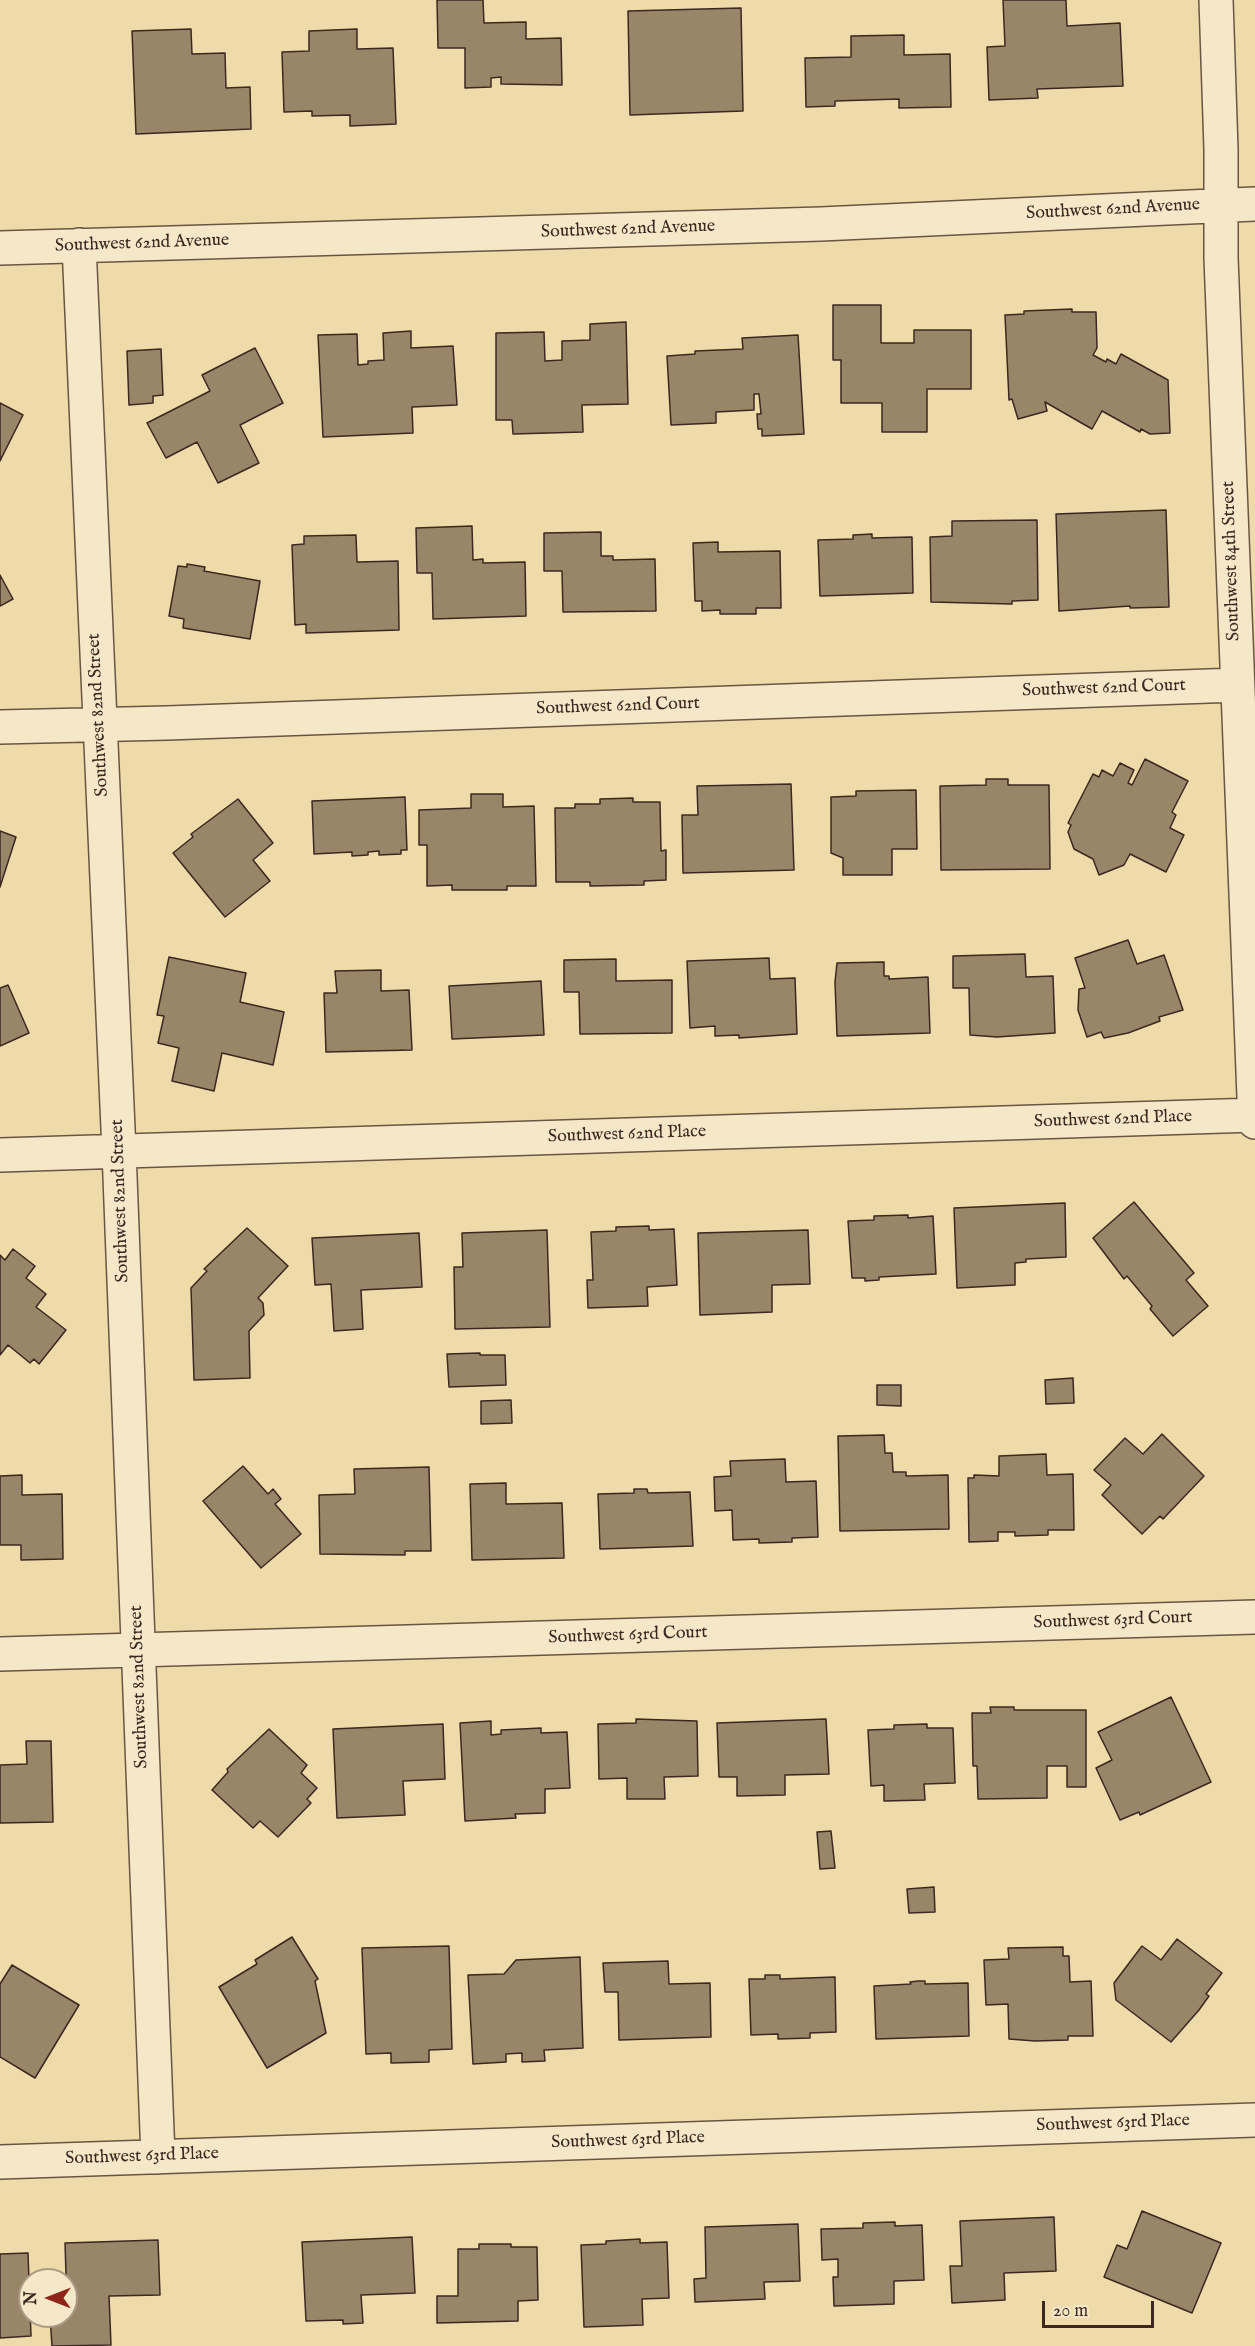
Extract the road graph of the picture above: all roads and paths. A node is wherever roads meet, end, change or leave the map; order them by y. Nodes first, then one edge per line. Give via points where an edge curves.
1 (1216, 0) edge
2 (1255, 204) edge
3 (1221, 205) junction
4 (79, 245) junction
5 (0, 248) edge
6 (1237, 685) junction
7 (99, 724) junction
8 (0, 727) edge
9 (1255, 1115) edge
10 (1255, 1122) edge
11 (119, 1151) junction
12 (0, 1155) edge
13 (1255, 1617) edge
14 (139, 1651) junction
15 (0, 1654) edge
16 (1255, 2120) edge
17 (158, 2157) junction
18 (0, 2162) edge

1 - 3 street, Southwest 84th Street
2 - 3 street, Southwest 62nd Avenue
3 - 4 street, Southwest 62nd Avenue via 821,224
3 - 6 street, Southwest 84th Street
4 - 5 street, Southwest 62nd Avenue
4 - 7 street, Southwest 82nd Street
6 - 7 street, Southwest 62nd Court
6 - 9 street, Southwest 84th Street
7 - 8 street, Southwest 62nd Court
7 - 11 street, Southwest 82nd Street
9 - 10 street, Southwest 84th Street
9 - 11 street, Southwest 62nd Place
11 - 12 street, Southwest 62nd Place
11 - 14 street, Southwest 82nd Street
13 - 14 street, Southwest 63rd Court
14 - 15 street, Southwest 63rd Court
14 - 17 street, Southwest 82nd Street
16 - 17 street, Southwest 63rd Place
17 - 18 street, Southwest 63rd Place

